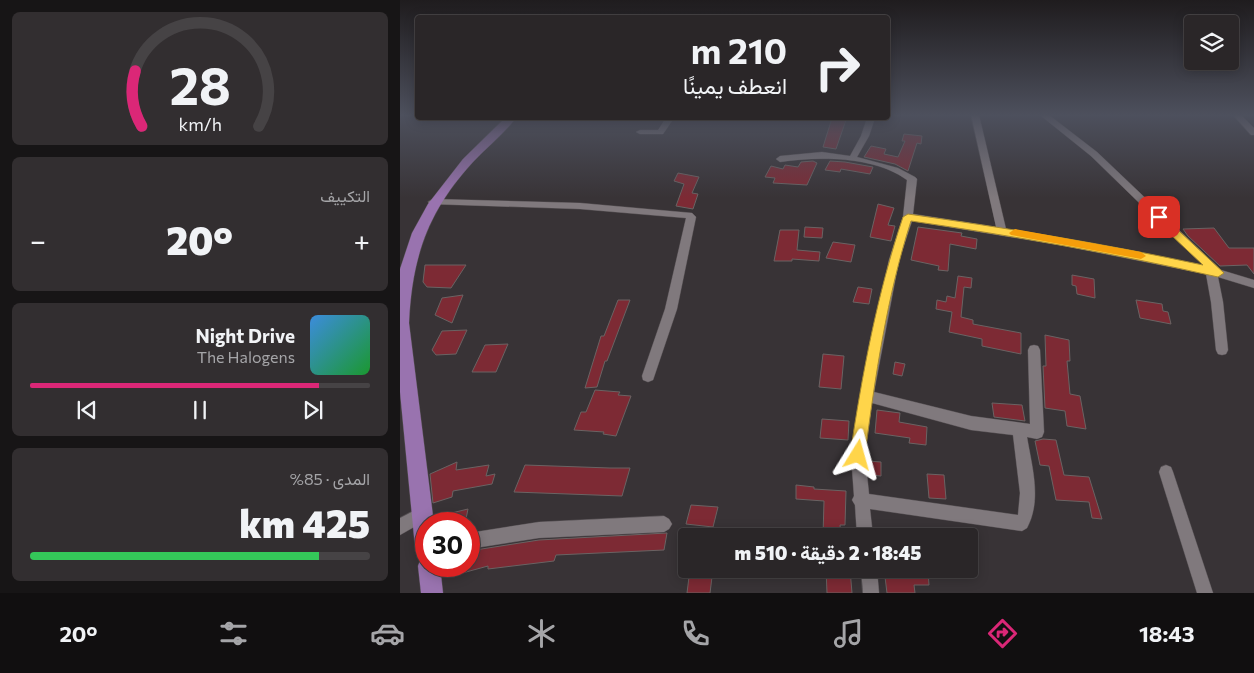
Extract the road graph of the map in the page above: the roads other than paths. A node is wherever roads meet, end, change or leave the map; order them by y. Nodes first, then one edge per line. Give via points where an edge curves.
1 (484, 143) edge
2 (861, 143) edge
3 (980, 143) edge
4 (1079, 143) edge
5 (780, 159) dead end
6 (852, 159) junction
7 (434, 202) junction
8 (908, 217) junction
9 (1002, 231) junction
10 (403, 256) edge
11 (1214, 272) junction
12 (1254, 284) edge
13 (400, 310) edge
14 (402, 340) edge
15 (1034, 350) dead end
16 (1222, 350) dead end
17 (648, 376) dead end
18 (867, 396) junction
19 (1019, 430) junction
20 (1166, 472) dead end
21 (860, 500) junction
22 (423, 512) edge
23 (415, 519) edge
24 (664, 524) dead end
25 (400, 527) edge
26 (863, 528) edge
27 (480, 539) edge
28 (430, 577) edge
29 (869, 578) edge
30 (432, 593) edge
31 (870, 593) edge
32 (1205, 593) edge

1 - 7 main road via 459,167
2 - 6 street
3 - 9 street
4 - 11 street
5 - 6 street via 823,156
6 - 8 street via 886,166 912,178
7 - 10 main road
7 - 17 street via 580,206 689,214 691,217 671,309
8 - 9 street
8 - 18 street via 894,260
9 - 11 street via 1135,254
10 - 13 main road
11 - 12 street
11 - 16 street
13 - 14 main road
14 - 22 main road
15 - 19 street via 1038,429 1034,432
18 - 19 street via 971,423
18 - 21 street via 858,455
19 - 21 street via 1028,498 1027,513 1022,523
20 - 32 street
21 - 26 street
23 - 25 street
24 - 27 street via 538,530
28 - 30 main road
29 - 31 street

